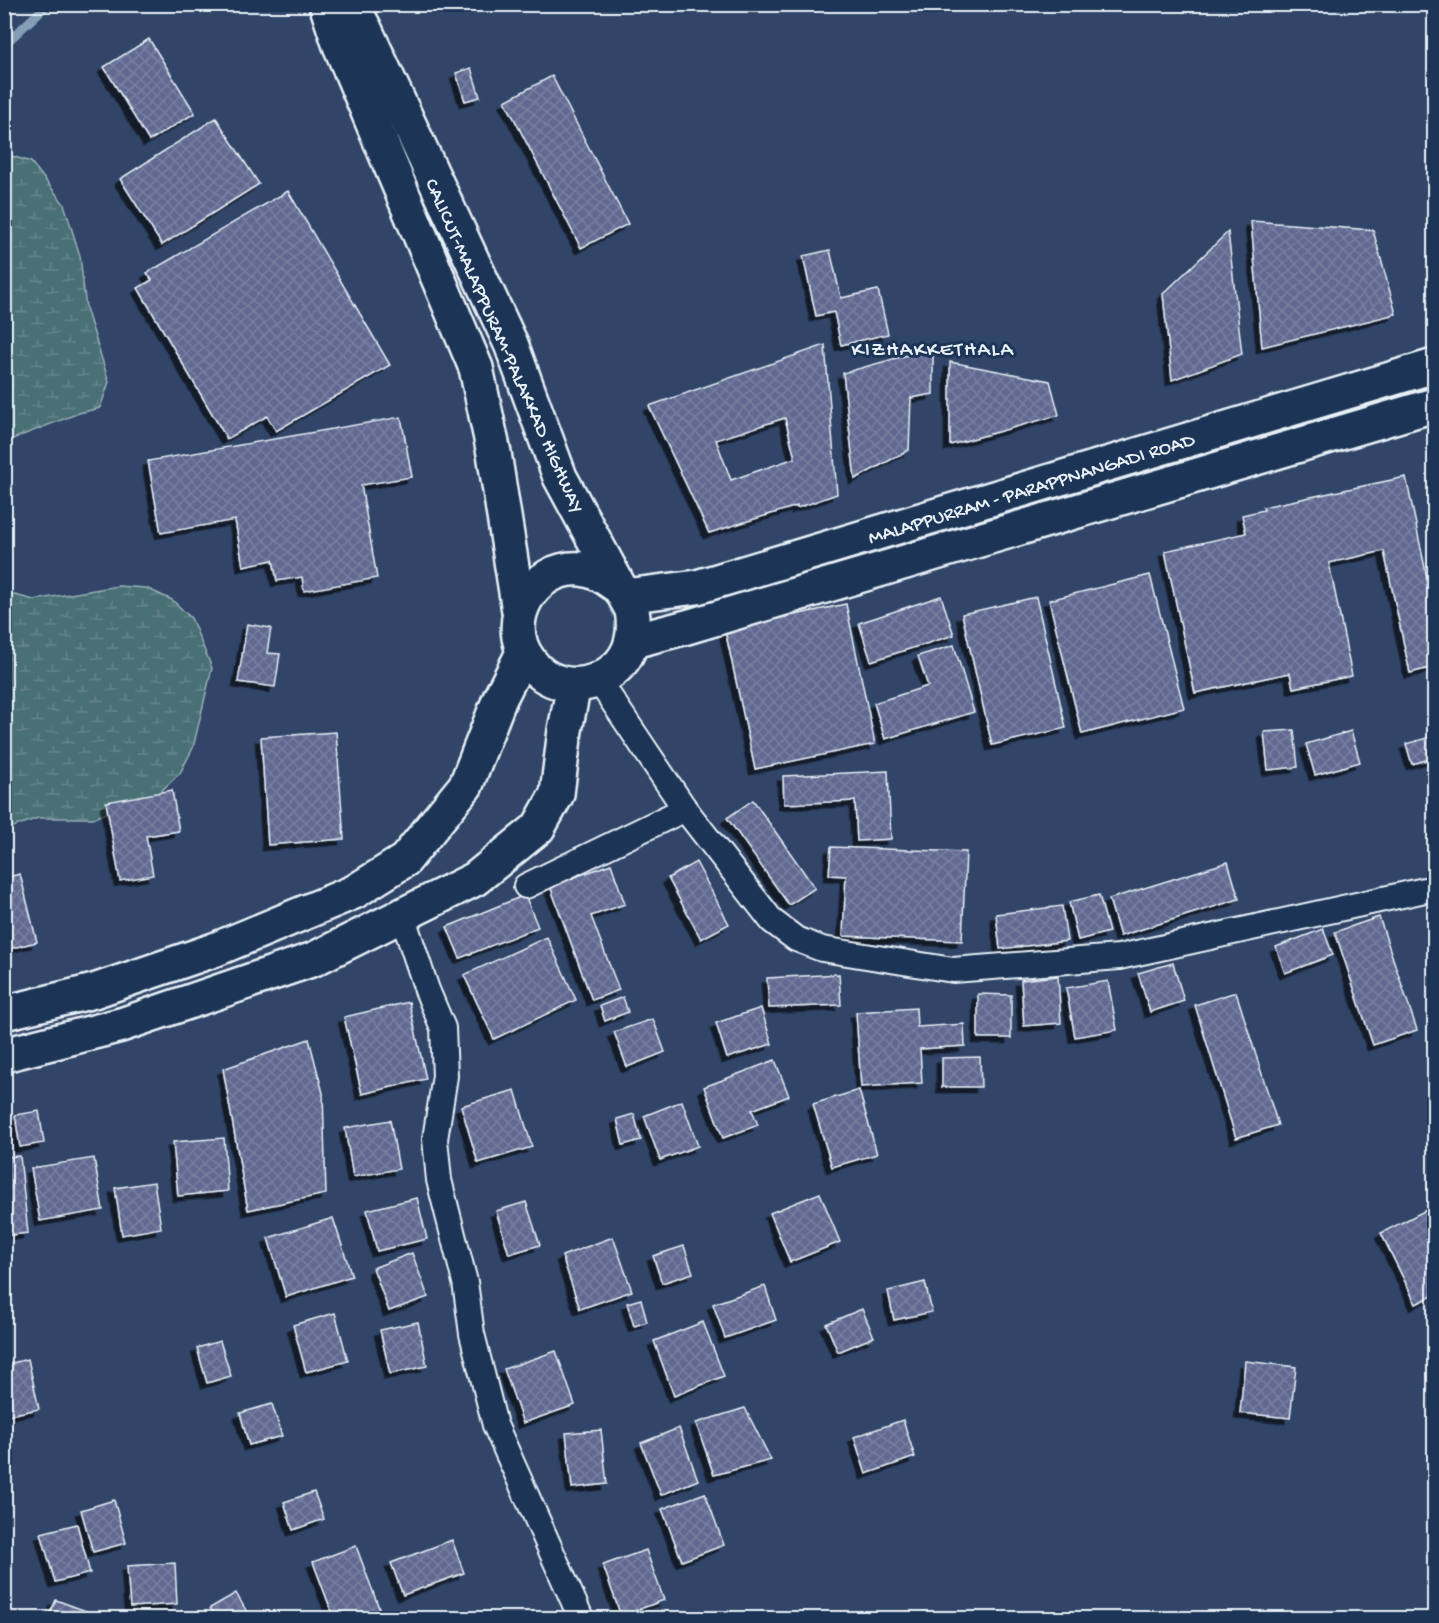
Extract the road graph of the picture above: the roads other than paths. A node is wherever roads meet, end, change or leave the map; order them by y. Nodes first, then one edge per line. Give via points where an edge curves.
1 (326, 4) edge
2 (351, 4) edge
3 (1434, 366) edge
4 (1434, 405) edge
5 (621, 591) junction
6 (519, 611) junction
7 (633, 641) junction
8 (523, 653) junction
9 (587, 683) junction
10 (686, 809) junction
11 (526, 886) dead end
12 (1434, 888) edge
13 (402, 915) junction
14 (66, 998) junction
15 (4, 1014) edge
16 (76, 1037) junction
17 (4, 1055) edge
18 (580, 1618) edge

1 - 6 main road, CALICUT-MALAPPURAM-PALAKKAD HIGHWAY via 476,368
2 - 5 main road, CALICUT-MALAPPURAM-PALAKKAD HIGHWAY via 511,344 560,477
3 - 5 main road, MALAPPURRAM - PARAPPNANGADI ROAD via 697,586
4 - 7 main road, MALAPPURRAM - PARAPPNANGADI ROAD
5 - 6 main road via 601,574 561,570 543,579
5 - 7 main road, CALICUT-MALAPPURAM-PALAKKAD HIGHWAY via 632,610
6 - 8 main road, CALICUT-MALAPPURAM-PALAKKAD HIGHWAY
7 - 9 main road via 621,665
8 - 9 main road via 536,670 553,681
8 - 14 main road via 500,698 466,785 405,860 354,892 270,928
9 - 10 street
9 - 13 main road via 565,729 557,794 538,828 475,879
10 - 11 street
10 - 12 street via 772,921 796,939 822,949 953,970 1119,957
13 - 16 main road via 314,959
13 - 18 street via 443,1028 445,1076 435,1139 439,1180 495,1425
14 - 15 main road
14 - 16 main road
16 - 17 main road

